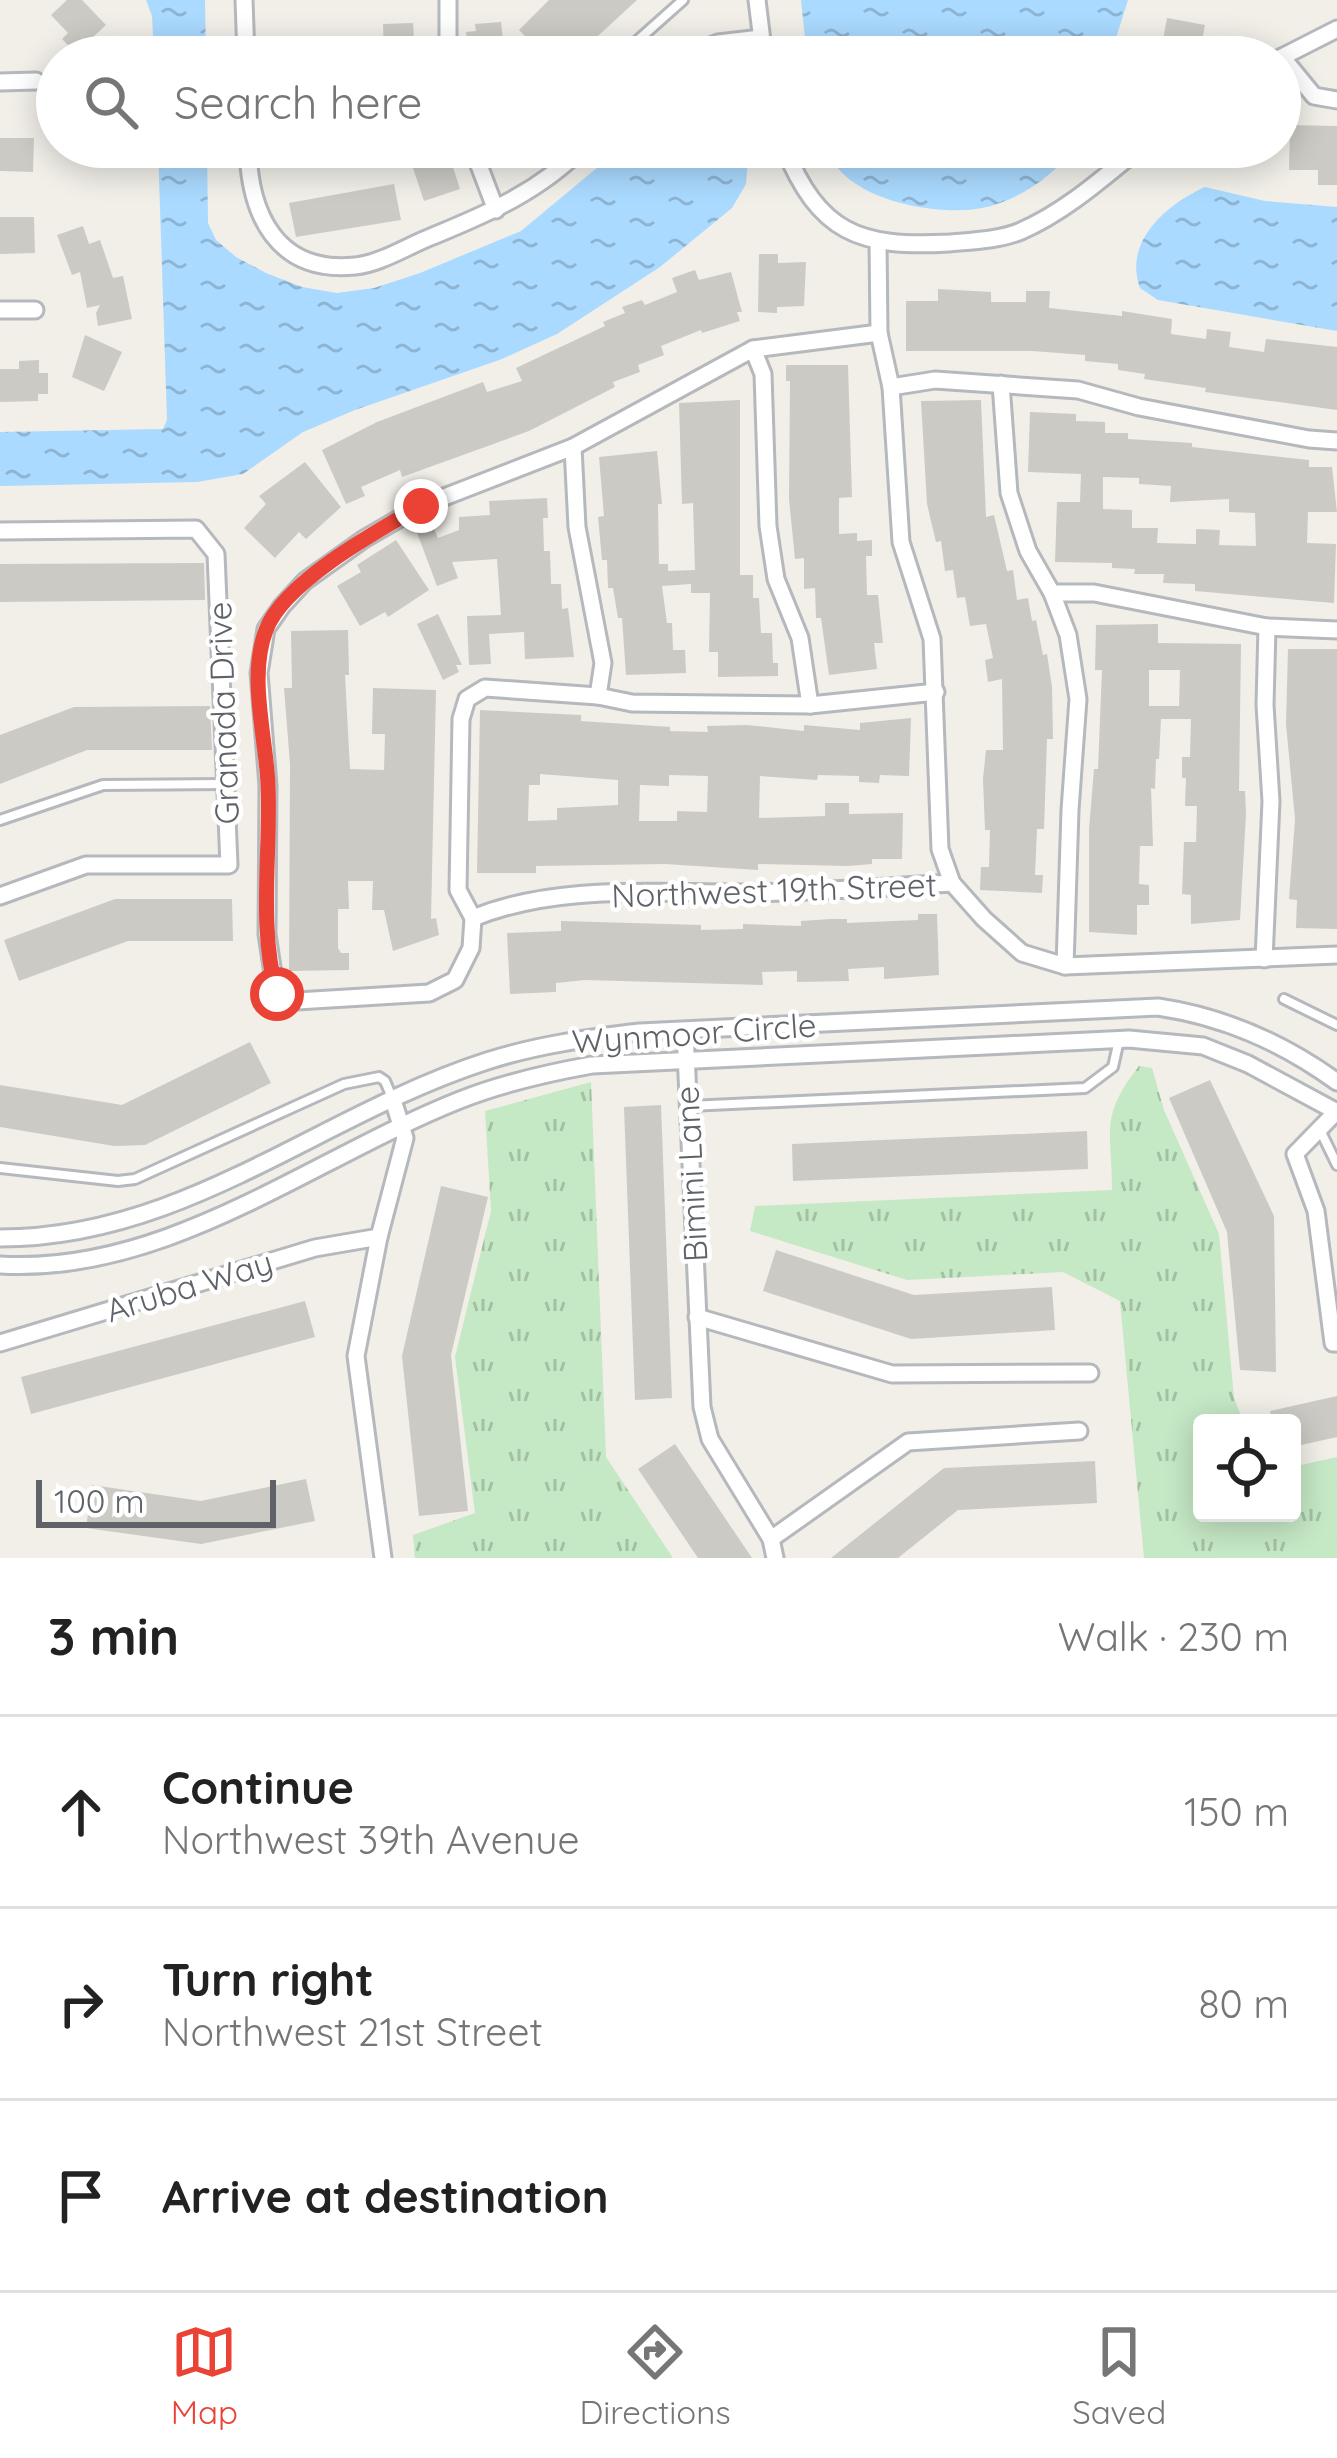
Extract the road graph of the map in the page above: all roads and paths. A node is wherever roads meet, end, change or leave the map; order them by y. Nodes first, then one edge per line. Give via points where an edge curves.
1 (244, 0) edge
2 (448, 0) edge
3 (682, 0) edge
4 (757, 0) edge
5 (1337, 29) edge
6 (245, 36) edge
7 (448, 36) edge
8 (642, 36) edge
9 (761, 36) edge
10 (1301, 47) edge
11 (36, 81) dead end
12 (1301, 81) edge
13 (0, 82) edge
14 (1337, 100) edge
15 (249, 168) edge
16 (480, 168) edge
17 (562, 168) edge
18 (793, 168) edge
19 (1114, 168) edge
20 (496, 210) junction
21 (878, 241) junction
22 (0, 310) edge
23 (34, 310) dead end
24 (880, 333) junction
25 (753, 350) junction
26 (1001, 384) junction
27 (891, 387) junction
28 (1337, 441) edge
29 (573, 447) junction
30 (0, 531) edge
31 (1052, 593) junction
32 (1267, 627) junction
33 (1337, 630) edge
34 (936, 692) junction
35 (598, 696) junction
36 (810, 705) junction
37 (226, 784) junction
38 (0, 820) edge
39 (952, 884) junction
40 (0, 896) edge
41 (473, 918) junction
42 (1337, 955) edge
43 (1264, 959) junction
44 (1065, 966) junction
45 (1285, 999) dead end
46 (1337, 1025) edge
47 (685, 1031) junction
48 (1119, 1039) junction
49 (686, 1060) junction
50 (1337, 1082) edge
51 (393, 1100) junction
52 (688, 1106) junction
53 (1337, 1111) edge
54 (403, 1125) junction
55 (1319, 1129) junction
56 (1337, 1165) edge
57 (0, 1168) edge
58 (380, 1237) junction
59 (0, 1238) edge
60 (0, 1265) edge
61 (698, 1317) junction
62 (0, 1343) edge
63 (1337, 1343) edge
64 (1090, 1373) dead end
65 (1078, 1431) dead end
66 (771, 1539) junction
67 (382, 1558) edge
68 (775, 1558) edge

1 - 6 street
2 - 7 street
3 - 8 lane
4 - 9 street
5 - 10 street
11 - 13 street
12 - 14 street via 1314,96
15 - 20 street via 262,225 294,254 323,263 357,266
16 - 20 street
17 - 20 street
18 - 21 street via 837,227
19 - 21 street via 1017,233
21 - 24 street
22 - 23 street
24 - 25 street
24 - 27 street
25 - 29 street
25 - 36 street via 763,374 776,579 800,638
26 - 27 street
26 - 28 street via 1078,390
26 - 31 street via 1009,493
27 - 34 street via 902,542 932,639
29 - 35 street via 577,526 603,663
29 - 41 street via 421,506 305,581 266,629 259,673 267,934 277,994 297,1001 429,993 455,980 471,948
30 - 37 street, Granada Drive via 196,529 216,554
31 - 32 street via 1094,593
31 - 44 street via 1078,699
32 - 33 street
32 - 43 street
34 - 36 street
34 - 39 street via 940,849
35 - 36 street
35 - 41 street via 485,688 467,699 458,890
37 - 38 lane via 103,785
37 - 40 street, Granada Drive via 229,865 86,865
39 - 41 street, Northwest 19th Street via 553,896
39 - 44 street, Northwest 19th Street via 1022,953
42 - 43 street, Northwest 19th Street
43 - 44 street, Northwest 19th Street
45 - 46 lane
47 - 49 street, Bimini Lane
47 - 50 street, Wynmoor Circle via 1158,1007 1244,1028
47 - 51 street, Wynmoor Circle via 563,1041 485,1061
48 - 49 street, Wynmoor Circle
48 - 52 lane via 1113,1067 1085,1088
48 - 53 street, Wynmoor Circle via 1203,1046
49 - 52 street, Bimini Lane
49 - 54 street, Wynmoor Circle via 530,1077
51 - 54 street
51 - 57 lane via 386,1081 369,1076 135,1179
51 - 59 street, Wynmoor Circle via 165,1209 82,1233
52 - 61 street, Bimini Lane
53 - 55 street
54 - 58 street
54 - 60 street, Wynmoor Circle via 142,1245 85,1260
55 - 56 lane
55 - 63 street via 1295,1154 1316,1211
58 - 62 street, Aruba Way via 315,1248
58 - 67 street via 356,1356
61 - 64 street via 892,1374
61 - 66 street, Bimini Lane via 710,1439
65 - 66 street via 908,1442
66 - 68 street, Bimini Lane

